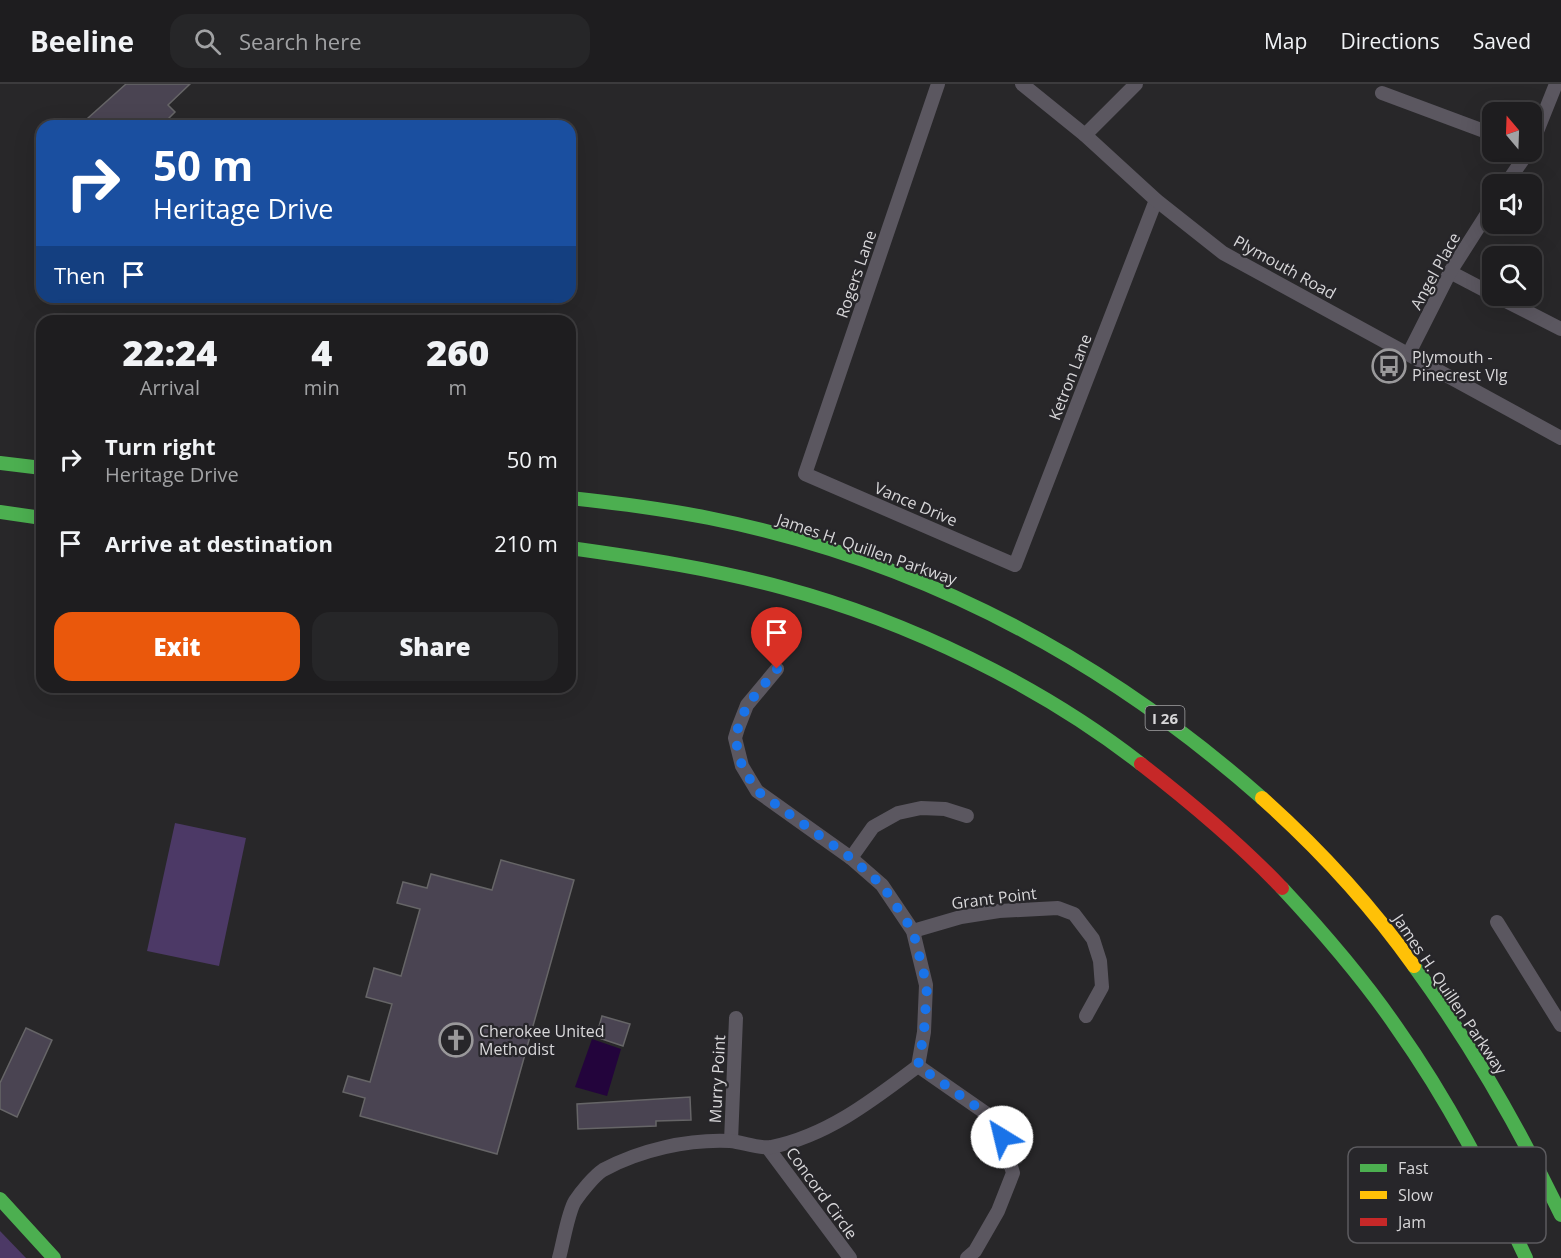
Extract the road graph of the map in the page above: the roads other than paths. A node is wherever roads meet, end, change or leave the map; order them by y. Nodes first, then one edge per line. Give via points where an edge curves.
1 (938, 84) edge
2 (1022, 84) edge
3 (1136, 84) edge
4 (1556, 84) edge
5 (1382, 93) dead end
6 (1542, 119) edge
7 (1482, 130) edge
8 (1085, 135) junction
9 (1155, 200) junction
10 (1482, 222) edge
11 (1450, 272) junction
12 (1482, 289) edge
13 (1516, 306) edge
14 (1561, 329) edge
15 (1409, 353) junction
16 (1561, 438) edge
17 (0, 463) edge
18 (36, 467) edge
19 (805, 474) joint
20 (576, 499) edge
21 (0, 512) edge
22 (36, 517) edge
23 (576, 549) edge
24 (1015, 565) joint
25 (777, 669) dead end
26 (967, 816) dead end
27 (851, 858) junction
28 (1497, 922) dead end
29 (913, 931) junction
30 (1086, 1016) dead end
31 (736, 1018) dead end
32 (1561, 1025) edge
33 (918, 1066) junction
34 (731, 1141) junction
35 (1469, 1147) edge
36 (1527, 1147) edge
37 (768, 1148) junction
38 (1546, 1185) edge
39 (0, 1199) edge
40 (1561, 1215) edge
41 (1518, 1243) edge
42 (54, 1258) edge
43 (559, 1258) edge
44 (850, 1258) edge
45 (967, 1258) edge
46 (1526, 1258) edge

1 - 19 street, Rogers Lane
2 - 8 street, Plymouth Road
3 - 8 street
4 - 6 street
5 - 7 street
8 - 9 street, Plymouth Road
9 - 15 street, Plymouth Road via 1223,253
9 - 24 street, Ketron Lane
10 - 11 street, Angel Place
11 - 12 street
11 - 15 street, Angel Place
13 - 14 street
15 - 16 street, Plymouth Road
17 - 18 main road
19 - 24 street, Vance Drive
20 - 36 main road, James H. Quillen Parkway / I 26 via 736,523 816,545 966,602 1107,679 1174,725 1252,789 1311,844 1378,917 1469,1047
21 - 22 main road
23 - 35 main road via 737,576 816,597 892,624 964,655 1115,743 1236,841 1325,933 1432,1080
25 - 27 street via 747,705 738,728 735,738 742,766 757,791
26 - 27 street via 945,809 921,808 898,813 873,827
27 - 29 street via 882,885
28 - 32 street
29 - 30 street, Grant Point via 999,911 1058,908 1074,914 1094,939 1100,961 1102,987
29 - 33 street via 927,986
31 - 34 street, Murry Point
33 - 37 street via 875,1100 835,1124
33 - 45 street via 987,1114 1002,1137 1013,1173 998,1211
34 - 37 street
34 - 43 street via 686,1143 645,1153 601,1171 574,1202
37 - 44 street, Concord Circle
38 - 40 main road, James H. Quillen Parkway / I 26
39 - 42 main road
41 - 46 main road

